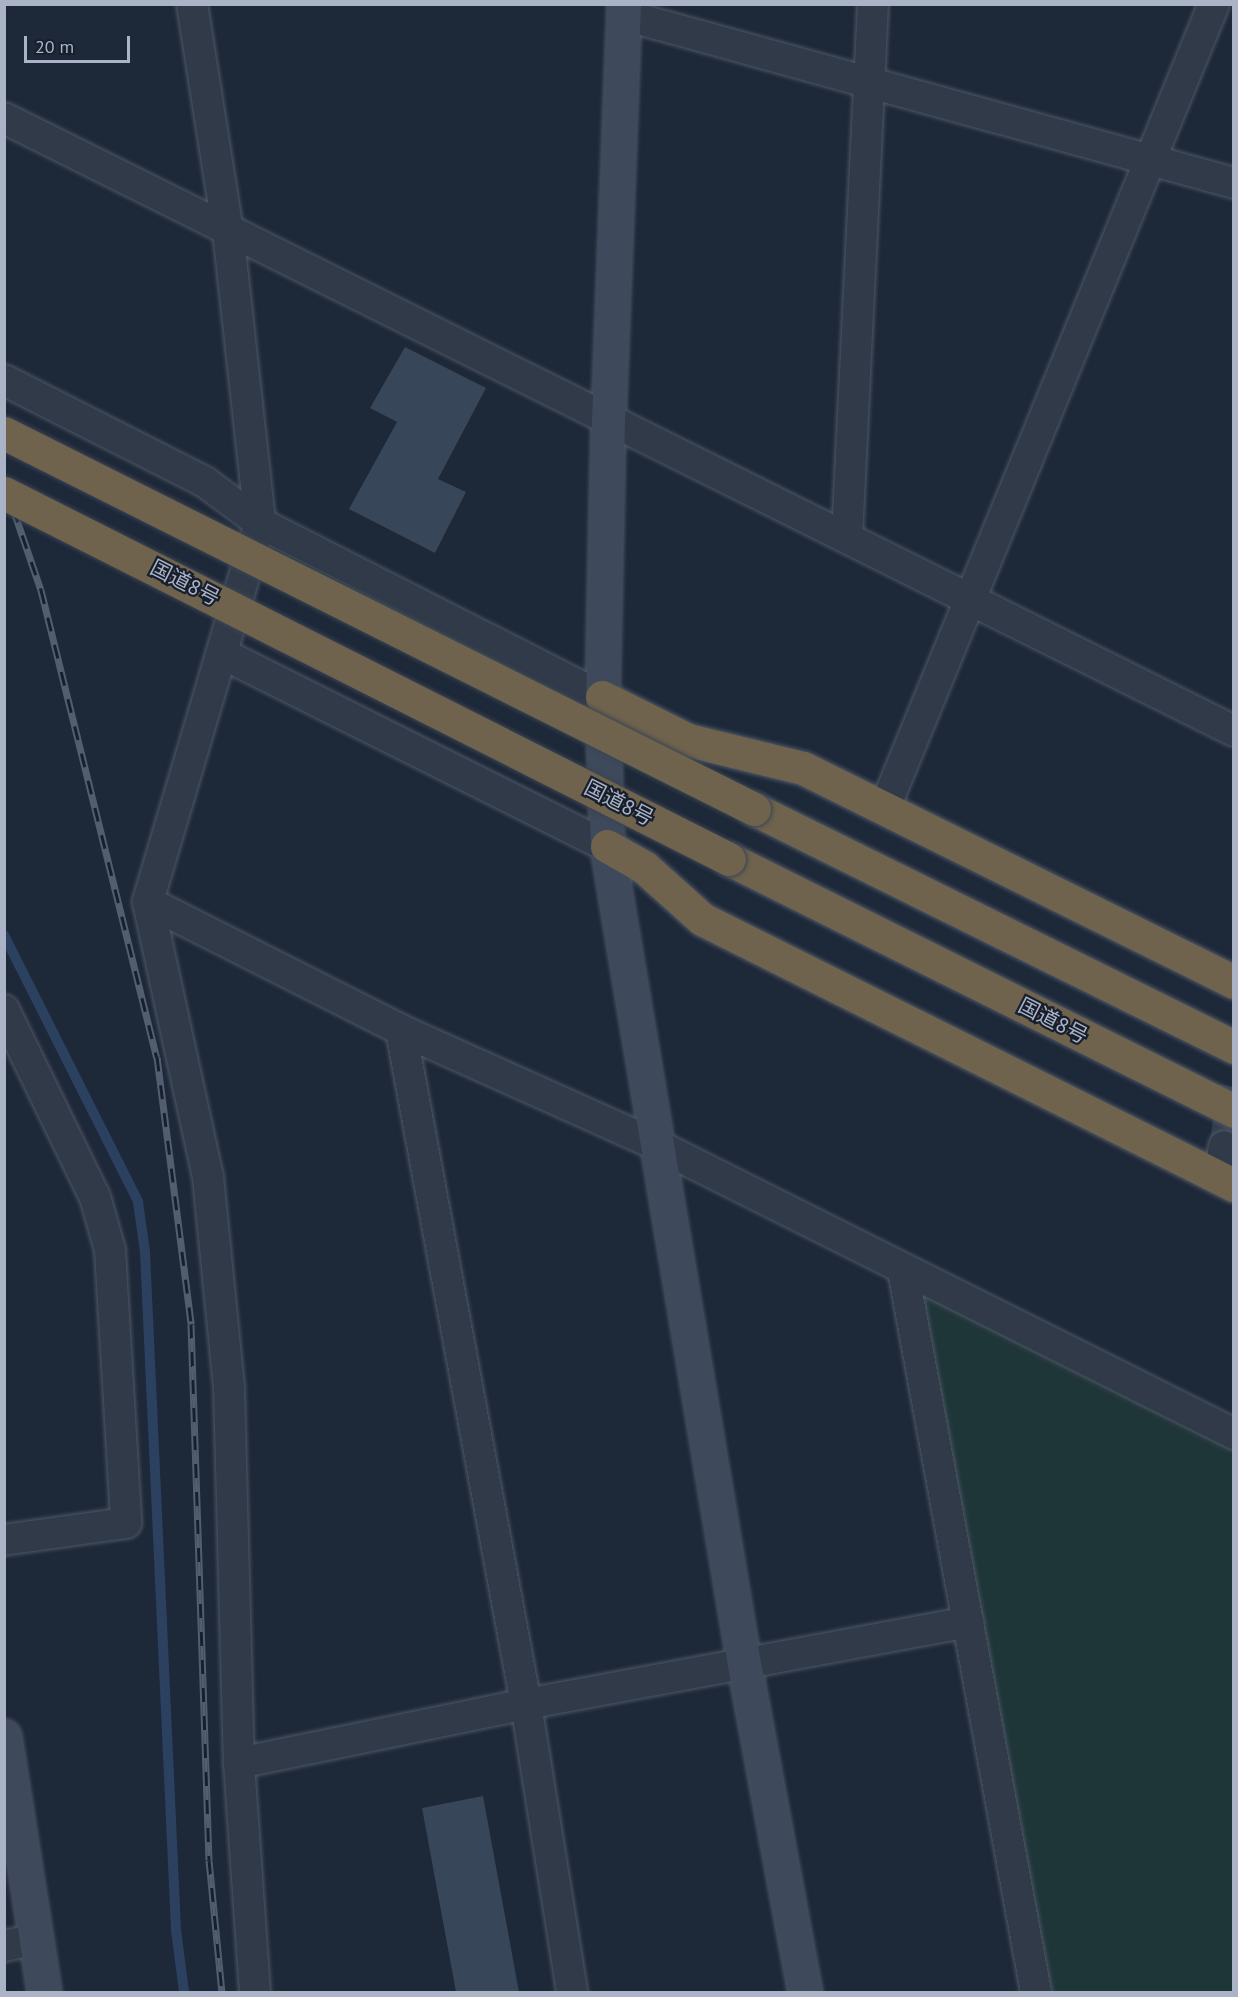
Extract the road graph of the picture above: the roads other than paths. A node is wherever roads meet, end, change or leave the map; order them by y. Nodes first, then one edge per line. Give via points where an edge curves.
1 (192, 4) edge
2 (873, 4) edge
3 (1214, 4) edge
4 (624, 10) edge
5 (870, 83) junction
6 (4, 118) edge
7 (1152, 161) junction
8 (1233, 183) edge
9 (228, 231) junction
10 (4, 380) edge
11 (608, 419) junction
12 (4, 433) edge
13 (4, 494) edge
14 (261, 523) junction
15 (847, 538) junction
16 (969, 598) junction
17 (223, 654) junction
18 (602, 697) junction
19 (1233, 731) edge
20 (885, 807) junction
21 (608, 846) junction
22 (148, 902) junction
23 (1233, 982) edge
24 (4, 1010) edge
25 (401, 1030) junction
26 (1233, 1047) edge
27 (1233, 1111) edge
28 (655, 1144) junction
29 (1224, 1146) tunnel mouth
30 (1226, 1181) edge
31 (903, 1270) junction
32 (1233, 1434) edge
33 (4, 1540) edge
34 (968, 1622) junction
35 (744, 1664) junction
36 (526, 1704) junction
37 (4, 1736) edge
38 (239, 1763) junction
39 (37, 1939) junction
40 (4, 1946) edge
41 (44, 1992) edge
42 (255, 1992) edge
43 (572, 1992) edge
44 (805, 1992) edge
45 (1036, 1992) edge

1 - 9 street
2 - 5 street
3 - 7 street
4 - 5 street
4 - 11 street
5 - 7 street
5 - 15 street
6 - 9 street
7 - 8 street
7 - 16 street
9 - 11 street
9 - 14 street
10 - 14 street via 205,482
11 - 15 street
11 - 18 street
12 - 26 highway, bridge
13 - 27 highway, 国道8号, bridge
14 - 17 street
14 - 18 street
15 - 16 street
16 - 19 street
16 - 20 street
17 - 21 street
17 - 22 street
18 - 20 highway via 688,740 803,768
18 - 21 street
20 - 23 highway
21 - 28 street
21 - 30 highway via 644,867 702,919
22 - 25 street
22 - 38 street via 208,1177 229,1387
24 - 33 street via 95,1197 110,1250 117,1316 126,1523
25 - 28 street
25 - 36 street
28 - 31 street
28 - 35 street
29 - 30 street
31 - 32 street
31 - 34 street
34 - 35 street
34 - 45 street
35 - 36 street
35 - 44 street
36 - 38 street
36 - 43 street
37 - 39 street
38 - 42 street
39 - 40 street
39 - 41 street

